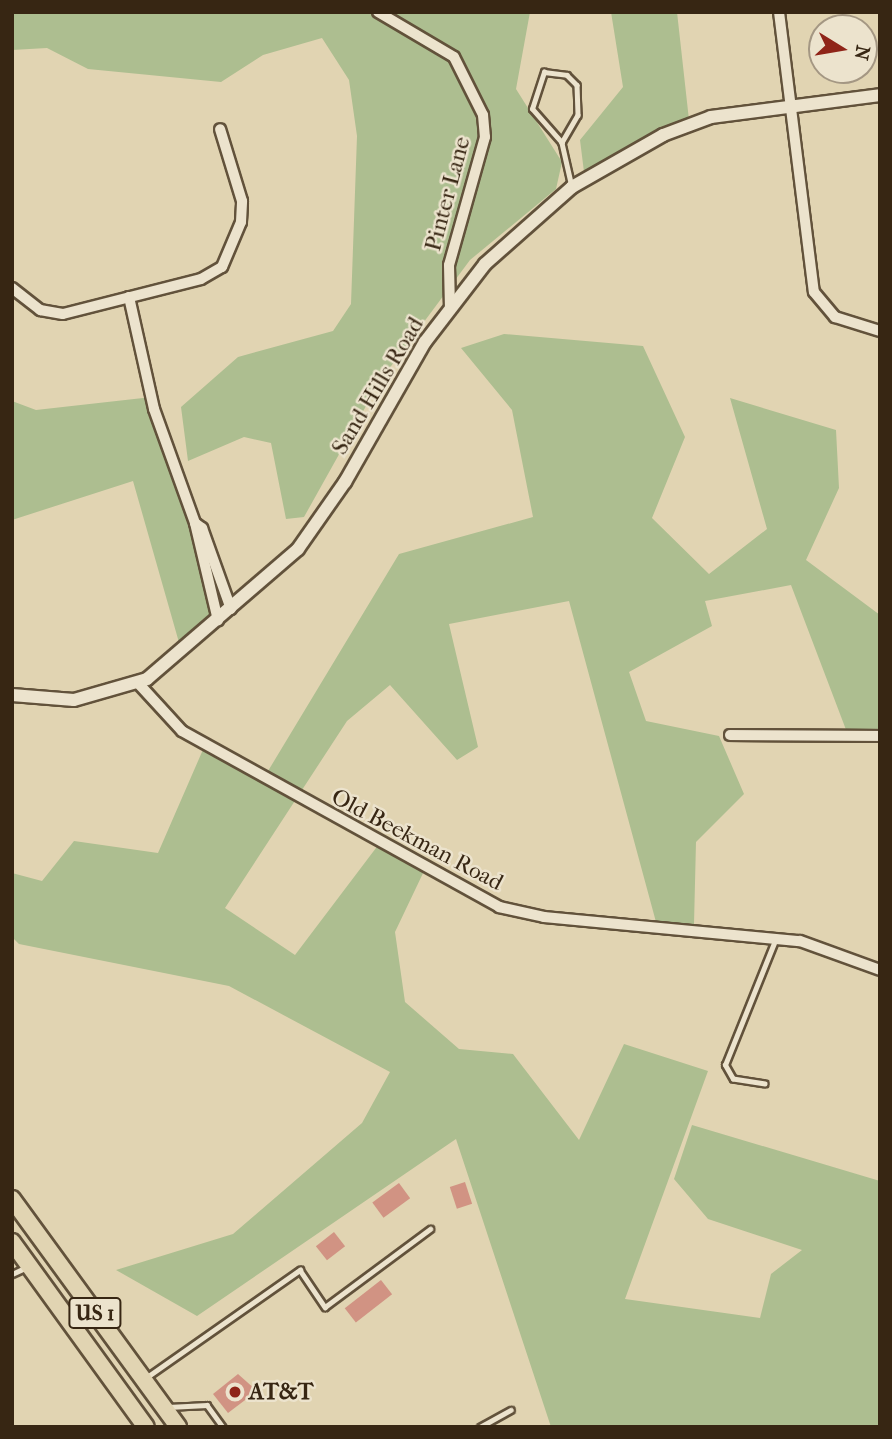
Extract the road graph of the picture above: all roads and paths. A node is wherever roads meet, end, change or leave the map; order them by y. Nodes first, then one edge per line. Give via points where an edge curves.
1 (378, 12) edge
2 (779, 12) edge
3 (880, 95) edge
4 (791, 103) junction
5 (220, 129) dead end
6 (562, 143) junction
7 (572, 187) junction
8 (12, 288) edge
9 (129, 297) junction
10 (450, 310) junction
11 (880, 331) edge
12 (195, 523) junction
13 (231, 609) junction
14 (218, 620) junction
15 (138, 683) junction
16 (12, 695) edge
17 (730, 736) dead end
18 (880, 736) edge
19 (776, 938) junction
20 (880, 970) edge
21 (765, 1084) dead end
22 (12, 1199) edge
23 (430, 1229) dead end
24 (12, 1242) edge
25 (30, 1266) junction
26 (12, 1274) edge
27 (144, 1380) junction
28 (164, 1407) junction
29 (511, 1410) dead end
30 (146, 1427) edge
31 (178, 1427) edge
32 (223, 1427) edge
33 (481, 1427) edge

1 - 10 street, Pinter Lane via 454,57 483,115 485,137 449,265
2 - 4 street
3 - 4 street, Sand Hills Road
4 - 7 street, Sand Hills Road via 711,117 665,134
4 - 11 street via 814,292 835,317
5 - 9 street via 242,201 232,253 222,267 201,279
6 - 6 lane via 578,115 577,85 567,75 544,72 532,109
6 - 7 lane
7 - 10 street, Sand Hills Road via 485,264
8 - 9 street via 50,313
9 - 12 street via 154,409
10 - 13 street, Sand Hills Road via 318,523
12 - 13 street via 202,527
12 - 14 street
13 - 14 street, Sand Hills Road
14 - 15 street, Sand Hills Road
15 - 16 street, Sand Hills Road via 74,700
15 - 19 street, Old Beekman Road via 182,731 499,907 544,917
17 - 18 street
19 - 20 street, Old Beekman Road
19 - 21 lane via 725,1065 733,1079
22 - 27 highway, US 1
23 - 27 lane via 325,1307 300,1270
24 - 25 highway, US 1
25 - 26 lane
25 - 30 highway, US 1
27 - 28 highway, US 1
28 - 31 highway, US 1
28 - 32 lane via 207,1405
29 - 33 lane

